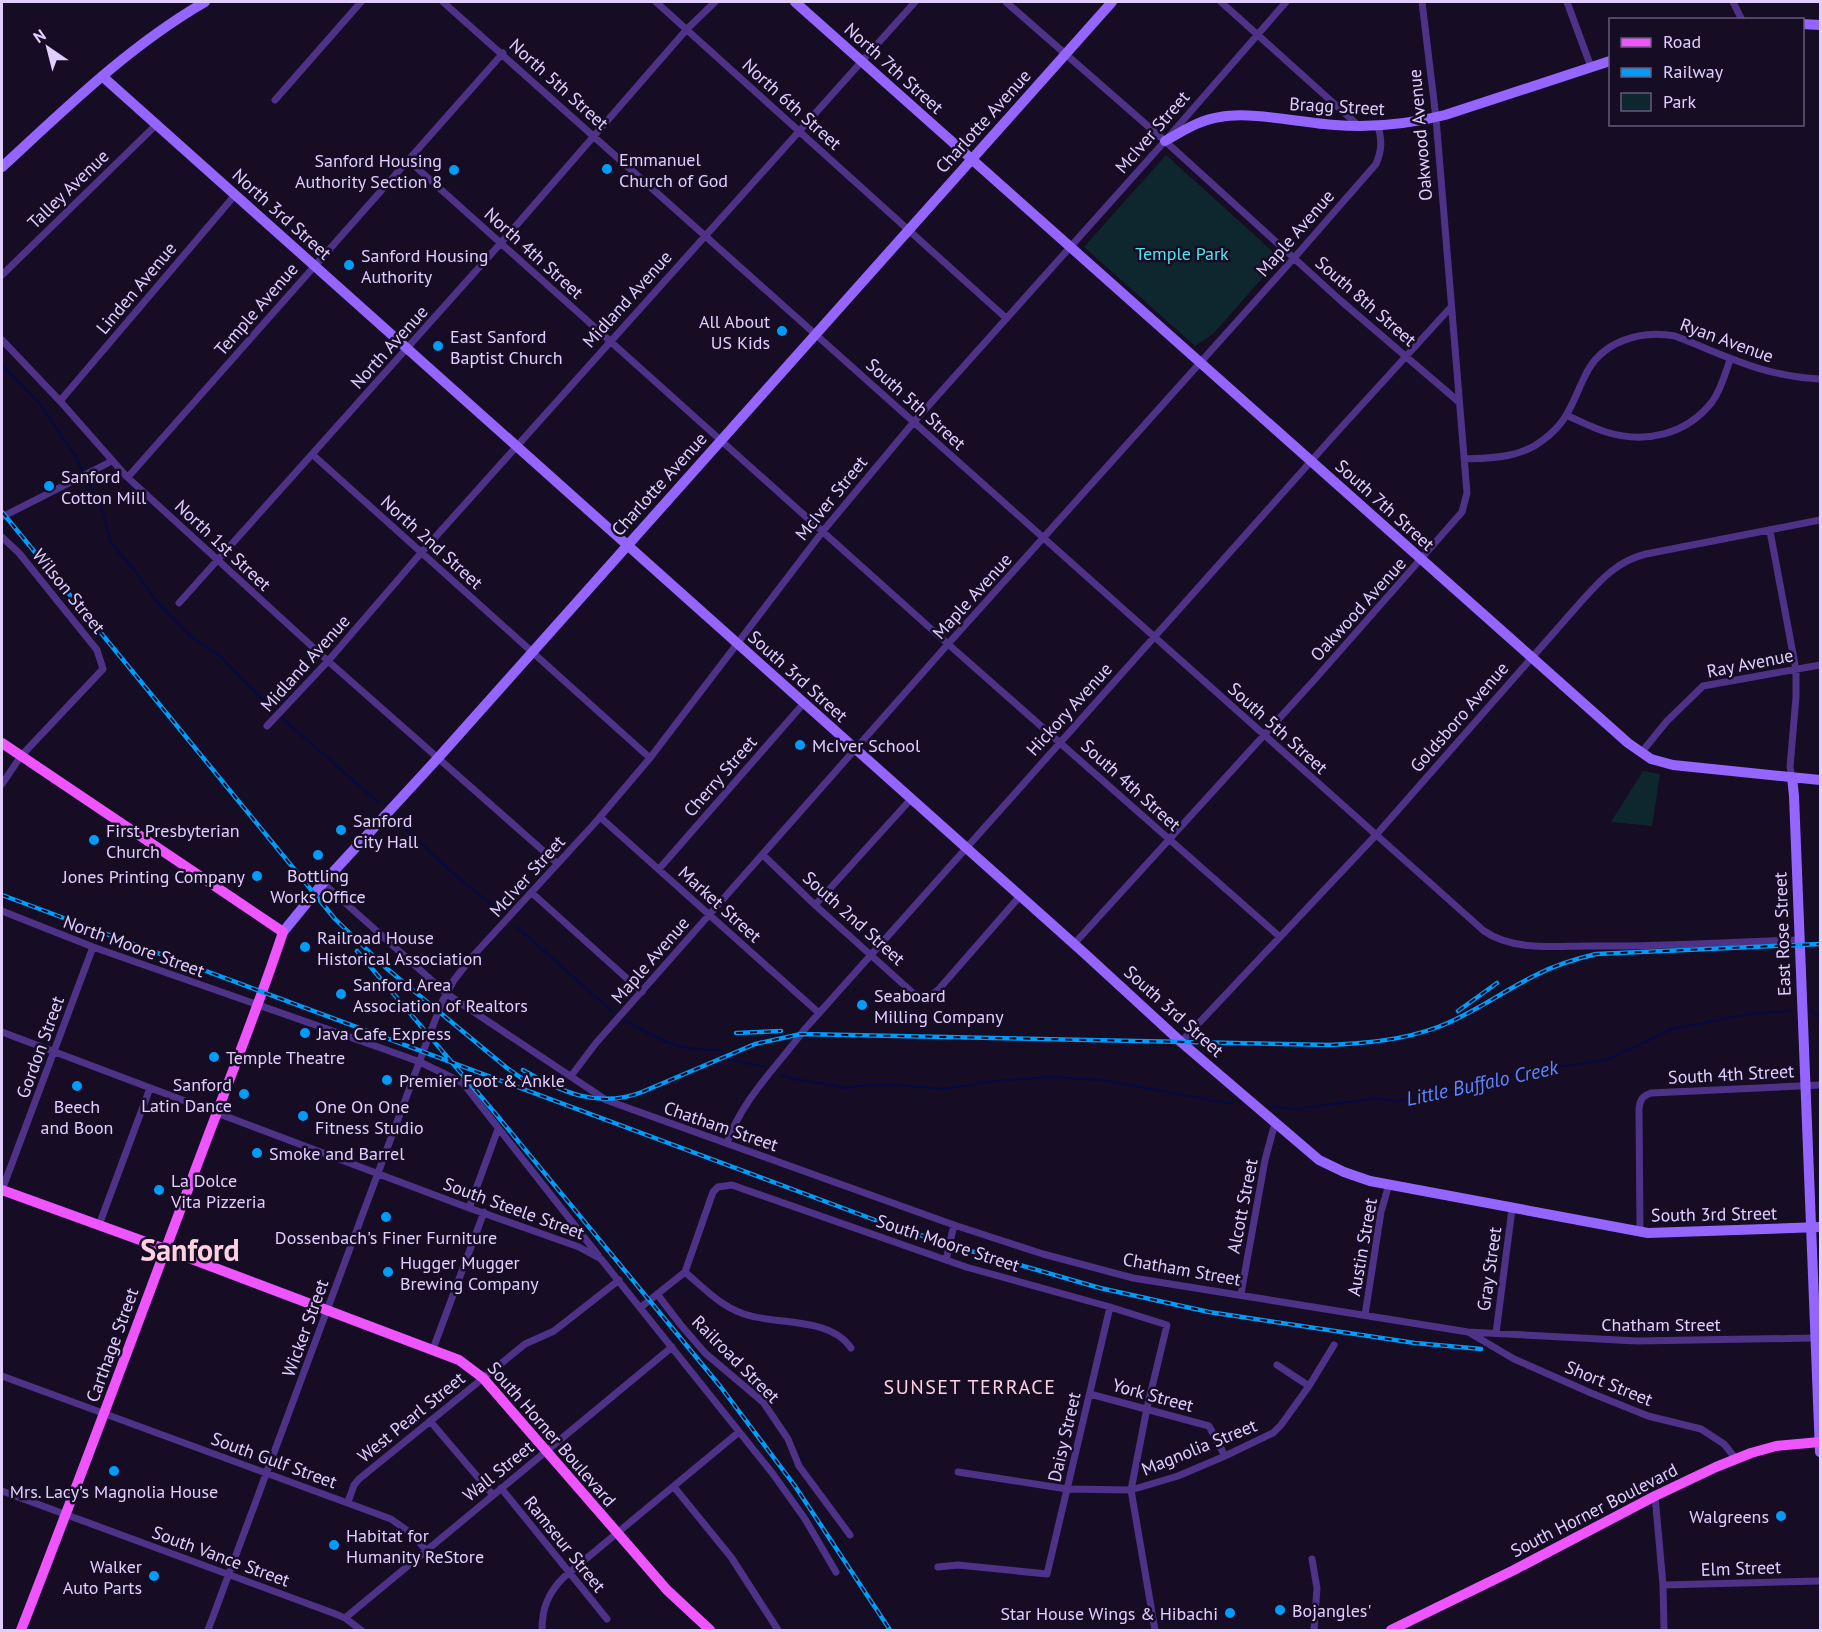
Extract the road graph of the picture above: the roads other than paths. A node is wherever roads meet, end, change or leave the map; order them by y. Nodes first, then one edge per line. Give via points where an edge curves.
1 (205, 2) edge
2 (361, 2) edge
3 (443, 2) edge
4 (656, 2) edge
5 (715, 2) edge
6 (795, 2) edge
7 (915, 2) edge
8 (1006, 2) edge
9 (1112, 2) edge
10 (1221, 2) edge
11 (1286, 2) edge
12 (1422, 2) edge
13 (1567, 2) edge
14 (1733, 2) edge
15 (1741, 18) edge
16 (1804, 24) edge
17 (1821, 25) edge
18 (687, 29) junction
19 (1257, 34) junction
20 (503, 53) junction
21 (1066, 55) junction
22 (861, 61) junction
23 (1609, 62) edge
24 (1591, 67) junction
25 (102, 76) junction
26 (275, 100) dead end
27 (1436, 118) junction
28 (156, 125) junction
29 (1359, 126) junction
30 (1378, 126) junction
31 (799, 130) junction
32 (595, 137) junction
33 (1165, 141) junction
34 (972, 159) junction
35 (408, 160) junction
36 (2, 167) edge
37 (236, 195) junction
38 (908, 229) junction
39 (704, 236) junction
40 (500, 244) junction
41 (1070, 247) junction
42 (1294, 258) junction
43 (315, 266) junction
44 (2, 275) edge
45 (1451, 307) junction
46 (1006, 318) junction
47 (816, 334) junction
48 (2, 340) edge
49 (610, 341) junction
50 (407, 348) junction
51 (1406, 355) junction
52 (1730, 360) junction
53 (1200, 363) junction
54 (1821, 380) edge
55 (60, 401) junction
56 (1459, 402) junction
57 (1568, 416) junction
58 (913, 423) junction
59 (721, 440) junction
60 (516, 447) junction
61 (313, 454) junction
62 (1464, 459) junction
63 (112, 461) junction
64 (1312, 461) junction
65 (128, 477) junction
66 (2, 517) edge
67 (1821, 520) edge
68 (823, 531) junction
69 (1770, 531) junction
70 (2, 537) edge
71 (1044, 538) junction
72 (626, 545) junction
73 (421, 553) junction
74 (1422, 560) junction
75 (217, 561) junction
76 (179, 603) dead end
77 (1154, 637) junction
78 (737, 644) junction
79 (948, 644) junction
80 (531, 652) junction
81 (1532, 657) junction
82 (328, 661) junction
83 (1821, 665) edge
84 (1796, 670) junction
85 (804, 703) junction
86 (267, 726) dead end
87 (1263, 734) junction
88 (1060, 742) junction
89 (2, 743) edge
90 (856, 750) junction
91 (1641, 753) junction
92 (21, 756) junction
93 (438, 758) junction
94 (650, 758) junction
95 (1792, 777) junction
96 (1821, 780) edge
97 (2, 784) edge
98 (911, 799) junction
99 (600, 817) junction
100 (1376, 836) junction
101 (1170, 840) junction
102 (966, 848) junction
103 (763, 855) junction
104 (557, 863) junction
105 (659, 869) junction
106 (323, 883) junction
107 (532, 893) junction
108 (1020, 896) junction
109 (815, 905) junction
110 (2, 911) edge
111 (709, 915) junction
112 (283, 932) junction
113 (1280, 937) junction
114 (1799, 940) junction
115 (1074, 944) junction
116 (93, 947) junction
117 (871, 954) junction
118 (642, 992) junction
119 (447, 994) junction
120 (259, 1004) junction
121 (819, 1013) junction
122 (2, 1032) edge
123 (429, 1035) joint
124 (1181, 1042) junction
125 (54, 1052) junction
126 (420, 1062) junction
127 (573, 1078) junction
128 (1821, 1085) edge
129 (1805, 1086) junction
130 (150, 1088) junction
131 (217, 1113) junction
132 (1275, 1124) junction
133 (498, 1129) junction
134 (727, 1143) junction
135 (378, 1173) junction
136 (1389, 1184) junction
137 (2, 1190) edge
138 (469, 1208) junction
139 (1512, 1209) junction
140 (484, 1212) junction
141 (954, 1225) junction
142 (99, 1226) junction
143 (1816, 1227) edge
144 (1640, 1232) junction
145 (165, 1249) junction
146 (601, 1259) junction
147 (946, 1260) junction
148 (685, 1272) junction
149 (619, 1280) junction
150 (657, 1294) junction
151 (1241, 1294) junction
152 (641, 1307) junction
153 (1110, 1307) junction
154 (327, 1309) junction
155 (1365, 1316) junction
156 (1468, 1332) junction
157 (1496, 1333) junction
158 (1816, 1338) junction
159 (1334, 1345) dead end
160 (672, 1347) junction
161 (850, 1348) dead end
162 (433, 1349) junction
163 (1277, 1365) dead end
164 (2, 1376) edge
165 (483, 1378) junction
166 (1309, 1386) junction
167 (1090, 1394) junction
168 (1147, 1408) junction
169 (104, 1414) junction
170 (430, 1421) junction
171 (739, 1432) junction
172 (1820, 1442) edge
173 (546, 1451) junction
174 (1821, 1452) edge
175 (1225, 1456) junction
176 (1736, 1459) junction
177 (958, 1472) dead end
178 (267, 1474) junction
179 (674, 1487) junction
180 (501, 1488) junction
181 (1067, 1489) junction
182 (1131, 1490) junction
183 (2, 1491) edge
184 (493, 1495) junction
185 (1655, 1496) junction
186 (348, 1502) junction
187 (66, 1515) junction
188 (616, 1532) junction
189 (850, 1535) dead end
190 (426, 1550) junction
191 (1312, 1559) dead end
192 (938, 1567) dead end
193 (569, 1572) junction
194 (836, 1572) dead end
195 (228, 1576) junction
196 (1821, 1581) edge
197 (1663, 1585) junction
198 (345, 1618) junction
199 (607, 1618) dead end
200 (21, 1630) edge
201 (208, 1630) edge
202 (362, 1630) edge
203 (542, 1630) edge
204 (710, 1630) edge
205 (778, 1630) edge
206 (1155, 1630) edge
207 (1314, 1630) edge
208 (1391, 1630) edge
209 (1664, 1630) edge

1 - 25 street via 167,25
2 - 26 street
3 - 20 street, North 5th Street
4 - 18 street, North 6th Street
5 - 18 street, North Avenue
6 - 22 street, North 7th Street
7 - 22 street, Midland Avenue
8 - 21 street, South 8th Street
9 - 21 street, Charlotte Avenue
10 - 19 street
11 - 19 street, McIver Street
12 - 27 street, Oakwood Avenue
13 - 24 street
14 - 15 street
16 - 17 street
18 - 31 street, North 6th Street
18 - 32 street, North Avenue
19 - 29 street
19 - 33 street, McIver Street
20 - 32 street, North 5th Street
20 - 35 street, Temple Avenue
21 - 33 street, South 8th Street
21 - 34 street, Charlotte Avenue
22 - 31 street, Midland Avenue
22 - 34 street, North 7th Street
23 - 24 street, Bragg Street
24 - 27 street, Bragg Street
25 - 28 street, North 3rd Street
25 - 36 street
27 - 30 street, Bragg Street
27 - 45 street, Oakwood Avenue
28 - 37 street, North 3rd Street
28 - 44 street, Talley Avenue
29 - 30 street, Bragg Street
29 - 33 street, Bragg Street via 1222,116 1194,124
30 - 42 street, Maple Avenue via 1382,140 1376,164
31 - 38 street, North 6th Street
31 - 39 street, Midland Avenue
32 - 39 street, North 5th Street
32 - 40 street, North Avenue
33 - 41 street, McIver Street
33 - 42 street, South 8th Street
34 - 38 street, Charlotte Avenue
34 - 41 street, South 7th Street
35 - 40 street, North 4th Street
35 - 43 street, Temple Avenue
37 - 43 street, North 3rd Street
37 - 55 street, Linden Avenue
38 - 46 street, North 6th Street
38 - 47 street, Charlotte Avenue
39 - 47 street, North 5th Street
39 - 49 street, Midland Avenue
40 - 49 street, North 4th Street
40 - 50 street, North Avenue
41 - 46 street, McIver Street
41 - 53 street, South 7th Street
42 - 51 street, South 8th Street
42 - 53 street, Maple Avenue
43 - 50 street, North 3rd Street
43 - 65 street, Temple Avenue
45 - 51 street, Hickory Avenue
45 - 56 street, Oakwood Avenue
46 - 58 street, McIver Street
47 - 58 street, South 5th Street
47 - 59 street, Charlotte Avenue
48 - 55 street, North 1st Street
49 - 59 street, North 4th Street
49 - 60 street, Midland Avenue
50 - 60 street, North 3rd Street
50 - 61 street, North Avenue
51 - 56 street, South 8th Street
51 - 64 street, Hickory Avenue
52 - 54 street, Ryan Avenue via 1780,375
52 - 57 street via 1713,401 1673,432 1641,438 1623,436
52 - 57 street, Ryan Avenue via 1675,336 1660,333 1628,338 1604,351 1586,373
53 - 64 street, South 7th Street
53 - 71 street, Maple Avenue
55 - 63 street, North 1st Street
56 - 62 street, Oakwood Avenue
57 - 62 street, Ryan Avenue via 1528,449 1492,458
58 - 68 street, McIver Street
58 - 71 street, South 5th Street
59 - 68 street, South 4th Street
59 - 72 street, Charlotte Avenue
60 - 72 street, North 3rd Street
60 - 73 street, Midland Avenue
61 - 73 street, North 2nd Street
61 - 75 street, North Avenue
62 - 74 street, Oakwood Avenue via 1467,493 1462,512
63 - 65 street, North 1st Street
63 - 66 street
64 - 74 street, South 7th Street
64 - 77 street, Hickory Avenue
65 - 75 street, North 1st Street
67 - 69 street, Goldsboro Avenue
68 - 78 street, McIver Street
68 - 79 street, South 4th Street
69 - 81 street, Goldsboro Avenue via 1625,561 1602,579
69 - 84 street, East Rose Street
70 - 92 street, Wilson Street via 97,650 103,669
71 - 77 street, South 5th Street
71 - 79 street, Maple Avenue
72 - 78 street, South 3rd Street
72 - 80 street, Charlotte Avenue
73 - 80 street, North 2nd Street
73 - 82 street, Midland Avenue
74 - 81 street, South 7th Street
74 - 87 street, Oakwood Avenue
75 - 76 street, North Avenue
75 - 82 street, North 1st Street
77 - 87 street, South 5th Street
77 - 88 street, Hickory Avenue
78 - 85 street, South 3rd Street
78 - 94 street, McIver Street
79 - 88 street, South 4th Street
79 - 90 street, Maple Avenue
80 - 93 street, Charlotte Avenue
80 - 94 street
81 - 91 street, South 7th Street
81 - 100 street, Goldsboro Avenue
82 - 86 street, Midland Avenue
82 - 93 street, North 1st Street
83 - 84 street, Ray Avenue
84 - 91 street, Ray Avenue via 1703,686
84 - 95 street, East Rose Street
85 - 90 street, South 3rd Street
85 - 105 street, Cherry Street
87 - 100 street, South 5th Street
87 - 101 street, Oakwood Avenue
88 - 101 street, South 4th Street
88 - 102 street, Hickory Avenue
89 - 92 main road
90 - 98 street, South 3rd Street
90 - 103 street, Maple Avenue
91 - 95 street, South 7th Street via 1673,765
92 - 97 street
92 - 112 main road
93 - 104 street, North 1st Street
93 - 106 street, Charlotte Avenue
94 - 99 street, McIver Street
95 - 96 street, South 7th Street
95 - 114 street, East Rose Street
98 - 102 street, South 3rd Street
98 - 109 street
99 - 104 street, McIver Street
99 - 105 street, Market Street
100 - 113 street, Goldsboro Avenue
100 - 114 street, South 5th Street via 1494,938 1525,945 1650,946
101 - 113 street, South 4th Street
101 - 115 street, Oakwood Avenue
102 - 108 street, South 3rd Street
102 - 117 street, Hickory Avenue
103 - 109 street, South 2nd Street
103 - 111 street, Maple Avenue
104 - 107 street, McIver Street
105 - 111 street, Market Street
106 - 112 street, Charlotte Avenue
106 - 119 street, Chatham Street
107 - 118 street
107 - 119 street, McIver Street via 472,957
108 - 115 street, South 3rd Street
108 - 117 street, South 2nd Street via 928,997 914,993
109 - 117 street, South 2nd Street
110 - 116 street, North Moore Street
111 - 118 street, Maple Avenue
111 - 121 street, Market Street
112 - 120 main road, Charlotte Avenue
113 - 124 street, Goldsboro Avenue
114 - 129 street, East Rose Street
115 - 124 street, South 3rd Street
116 - 120 street, North Moore Street
116 - 125 street, Gordon Street
117 - 121 street, Hickory Avenue
118 - 127 street, Maple Avenue via 596,1043
119 - 123 street, McIver Street
119 - 127 street, Chatham Street
120 - 126 street
120 - 131 main road, Carthage Street
121 - 134 street, Hickory Avenue via 757,1086 734,1122
122 - 125 street, South Steele Street
123 - 126 street, Wicker Street
124 - 132 street, South 3rd Street
125 - 130 street, South Steele Street
125 - 137 street, Gordon Street
126 - 133 street via 463,1083
126 - 135 street, Wicker Street
127 - 134 street, Chatham Street via 622,1107
128 - 129 street, South 4th Street
129 - 143 street, East Rose Street
129 - 144 street, South 4th Street via 1651,1093 1643,1097 1639,1108
130 - 131 street, South Steele Street
130 - 142 street
131 - 135 street, South Steele Street
131 - 145 main road, Carthage Street
132 - 136 street, South 3rd Street via 1330,1167
132 - 151 street, Alcott Street
133 - 138 street
133 - 146 street
134 - 141 street, Chatham Street
135 - 138 street, South Steele Street
135 - 154 street, Wicker Street
136 - 139 street, South 3rd Street
136 - 155 street, Austin Street
137 - 142 main road, South Horner Boulevard
138 - 140 street, South Steele Street
139 - 144 street, South 3rd Street
139 - 157 street, Gray Street
140 - 146 street, South Steele Street
140 - 162 street
141 - 147 street
141 - 151 street, Chatham Street via 1133,1278
142 - 145 main road, South Horner Boulevard
143 - 144 street, South 3rd Street
143 - 158 street, East Rose Street
145 - 154 main road, South Horner Boulevard
145 - 169 main road, Carthage Street
146 - 149 street, South Steele Street
147 - 148 street, South Moore Street via 732,1185 721,1185 713,1192
147 - 153 street, South Moore Street
148 - 150 street
148 - 161 street via 736,1311 803,1323 836,1334
149 - 152 street, South Steele Street
149 - 165 street, West Pearl Street via 554,1331 525,1344
150 - 152 street
150 - 189 street, Railroad Street via 705,1353 763,1402 788,1439 799,1466
151 - 155 street, Chatham Street
152 - 160 street, South Steele Street
153 - 167 street, Daisy Street
153 - 168 street, South Moore Street via 1167,1325
154 - 162 main road, South Horner Boulevard
154 - 178 street, Wicker Street
155 - 156 street, Chatham Street
156 - 157 street, Chatham Street
156 - 176 street, Short Street via 1514,1359 1591,1393 1648,1416 1701,1429 1724,1444
157 - 158 street, Chatham Street via 1637,1341
158 - 172 street, East Rose Street
159 - 166 street, Magnolia Street
160 - 171 street, South Steele Street
160 - 173 street, Wall Street
162 - 165 main road, South Horner Boulevard via 459,1360
163 - 166 street
164 - 169 street, South Gulf Street
165 - 170 street, West Pearl Street
165 - 173 main road, South Horner Boulevard
166 - 175 street, Magnolia Street via 1273,1433
167 - 168 street, York Street
167 - 181 street, Daisy Street
168 - 175 street, York Street via 1209,1426
168 - 182 street
169 - 178 street, South Gulf Street
169 - 187 main road, Carthage Street
170 - 184 street
170 - 186 street, West Pearl Street via 359,1479
171 - 179 street
171 - 194 street, South Steele Street via 805,1519
172 - 174 street, East Rose Street
172 - 176 main road, South Horner Boulevard via 1776,1446
173 - 180 street, Wall Street
173 - 188 main road, South Horner Boulevard
175 - 182 street, Magnolia Street
176 - 185 main road, South Horner Boulevard
177 - 181 street, Magnolia Street
178 - 186 street, South Gulf Street
178 - 195 street, Wicker Street
179 - 188 street
179 - 205 street via 731,1557
180 - 184 street, Wall Street
180 - 193 street, Ramseur Street
181 - 182 street, Magnolia Street
181 - 192 street, Daisy Street via 1047,1574 958,1565
182 - 206 street
183 - 187 street, South Vance Street
184 - 190 street, Wall Street
185 - 197 street
185 - 208 main road, South Horner Boulevard
186 - 190 street, South Gulf Street via 391,1519
187 - 195 street, South Vance Street
187 - 200 main road, Carthage Street
188 - 193 street
188 - 204 main road, South Horner Boulevard via 666,1590
190 - 198 street, Wall Street
191 - 207 street via 1317,1588
193 - 199 street, Ramseur Street
193 - 203 street via 546,1600
195 - 198 street, South Vance Street
195 - 201 street, Wicker Street
196 - 197 street, Elm Street
197 - 209 street
198 - 202 street, South Vance Street

